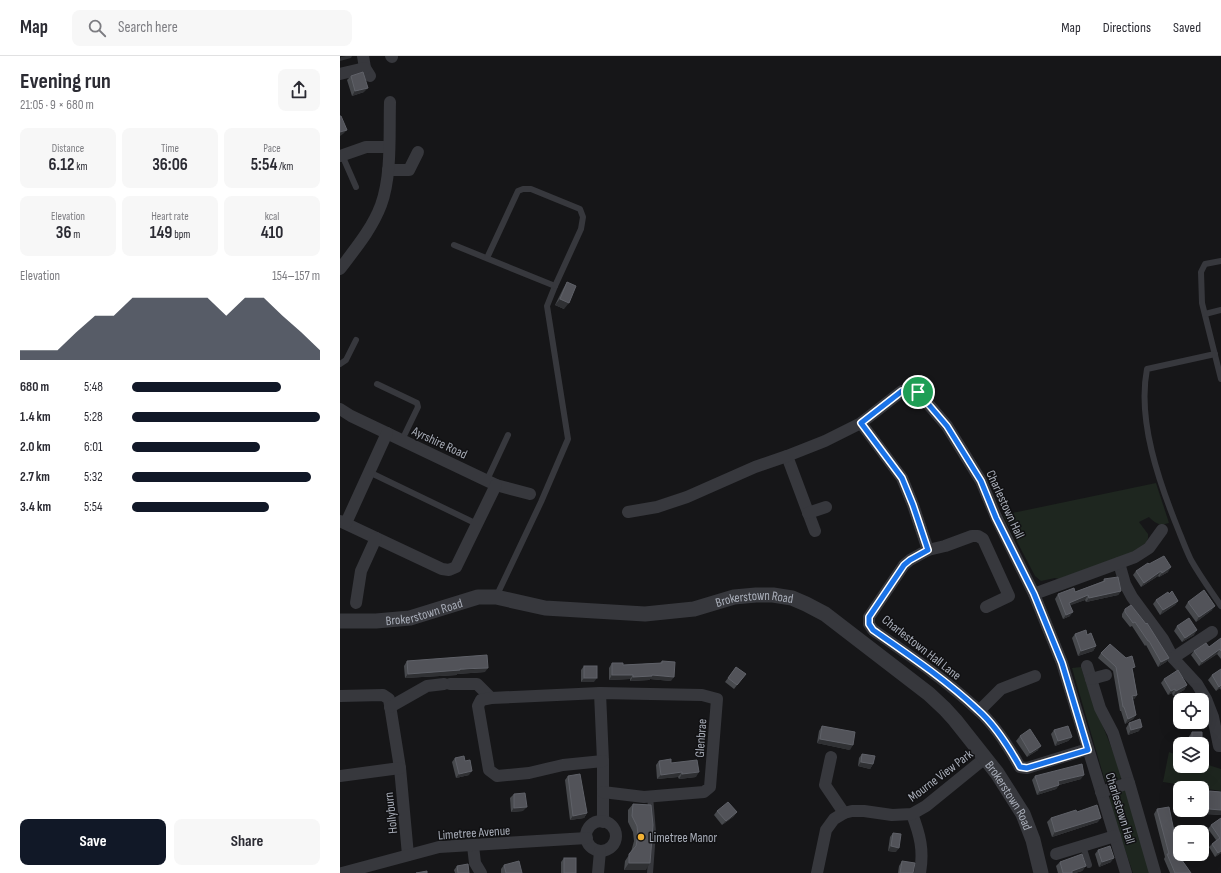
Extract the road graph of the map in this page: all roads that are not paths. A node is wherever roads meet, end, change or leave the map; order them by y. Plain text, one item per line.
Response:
1 (366, 67) edge
2 (340, 74) edge
3 (390, 102) dead end
4 (388, 147) junction
5 (418, 152) dead end
6 (341, 155) edge
7 (388, 170) junction
8 (356, 187) dead end
9 (454, 245) dead end
10 (487, 258) junction
11 (1221, 261) edge
12 (340, 269) edge
13 (555, 286) junction
14 (1221, 310) edge
15 (1205, 314) junction
16 (356, 340) dead end
17 (1215, 354) junction
18 (340, 364) edge
19 (1221, 379) edge
20 (377, 384) dead end
21 (340, 409) edge
22 (861, 423) junction
23 (387, 433) junction
24 (508, 435) dead end
25 (402, 440) junction
26 (786, 456) junction
27 (369, 472) junction
28 (491, 482) junction
29 (530, 494) dead end
30 (826, 507) dead end
31 (628, 512) dead end
32 (808, 513) junction
33 (343, 522) edge
34 (477, 524) junction
35 (1162, 530) dead end
36 (815, 531) dead end
37 (376, 538) junction
38 (928, 550) junction
39 (1119, 563) junction
40 (1034, 594) junction
41 (496, 597) junction
42 (356, 604) dead end
43 (1221, 606) edge
44 (986, 607) dead end
45 (340, 621) edge
46 (1212, 632) dead end
47 (1173, 658) junction
48 (1087, 666) dead end
49 (1106, 675) dead end
50 (1035, 676) dead end
51 (1091, 679) junction
52 (600, 693) junction
53 (340, 696) edge
54 (491, 698) junction
55 (390, 707) junction
56 (979, 711) junction
57 (1221, 746) edge
58 (1088, 750) junction
59 (830, 757) dead end
60 (985, 758) junction
61 (603, 761) junction
62 (400, 768) junction
63 (340, 776) edge
64 (1129, 783) junction
65 (603, 792) junction
66 (1101, 792) junction
67 (650, 796) junction
68 (844, 813) junction
69 (912, 814) junction
70 (603, 822) junction
71 (1115, 836) junction
72 (587, 838) junction
73 (473, 846) junction
74 (1084, 846) junction
75 (600, 851) junction
76 (1056, 854) dead end
77 (408, 855) junction
78 (1089, 865) dead end
79 (342, 873) edge
80 (482, 873) edge
81 (598, 873) edge
82 (650, 873) edge
83 (817, 873) edge
84 (920, 873) edge
85 (1041, 873) edge
86 (1126, 873) edge
87 (1155, 873) edge

1 - 2 street
3 - 4 street
4 - 6 street
4 - 7 street
5 - 7 street
6 - 8 lane
7 - 12 street
9 - 10 lane
10 - 13 lane
10 - 13 lane
11 - 15 lane
13 - 41 lane
14 - 15 lane
15 - 17 lane
16 - 18 lane
17 - 19 lane
17 - 43 lane
20 - 25 lane
21 - 23 street, Ayrshire Road
22 - 26 street, Charlestown Hall
22 - 38 street
22 - 40 street, Charlestown Hall
23 - 25 street, Ayrshire Road
23 - 27 street
24 - 28 lane
25 - 28 street, Ayrshire Road
26 - 31 street, Charlestown Hall
26 - 32 street
27 - 33 street
27 - 34 lane
28 - 29 street, Ayrshire Road
28 - 34 street
30 - 32 street
32 - 36 street
33 - 37 street
34 - 37 street
35 - 39 street
37 - 42 street
38 - 44 street, Charlestown Hall Lane
38 - 56 street, Charlestown Hall Lane
39 - 40 street
39 - 47 street
40 - 58 street, Charlestown Hall
41 - 45 street, Brokerstown Road
41 - 60 street, Brokerstown Road
46 - 47 street
47 - 57 street
48 - 51 street
49 - 51 street
50 - 56 street
51 - 64 street
52 - 54 street, Glenbrae
52 - 61 street
52 - 67 street, Glenbrae
53 - 55 street
54 - 55 street
54 - 61 street
55 - 62 street, Hollyburn
56 - 58 street, Charlestown Hall Lane
58 - 66 street, Charlestown Hall
59 - 68 street
60 - 69 street, Mourne View Park
60 - 85 street, Brokerstown Road
61 - 65 street
62 - 63 street
62 - 77 street, Hollyburn
64 - 66 street
64 - 87 street
65 - 67 street, Glenbrae
65 - 70 street
66 - 71 street, Charlestown Hall
67 - 82 lane
68 - 69 street, Mourne View Park
68 - 83 street
69 - 84 street, Mourne View Park
70 - 72 street
70 - 75 street
71 - 74 street
71 - 86 street, Charlestown Hall
72 - 73 street, Limetree Avenue
72 - 75 street
73 - 77 street, Limetree Avenue
73 - 80 street
74 - 76 street
74 - 78 lane
75 - 81 street
77 - 79 street, Limetree Avenue

